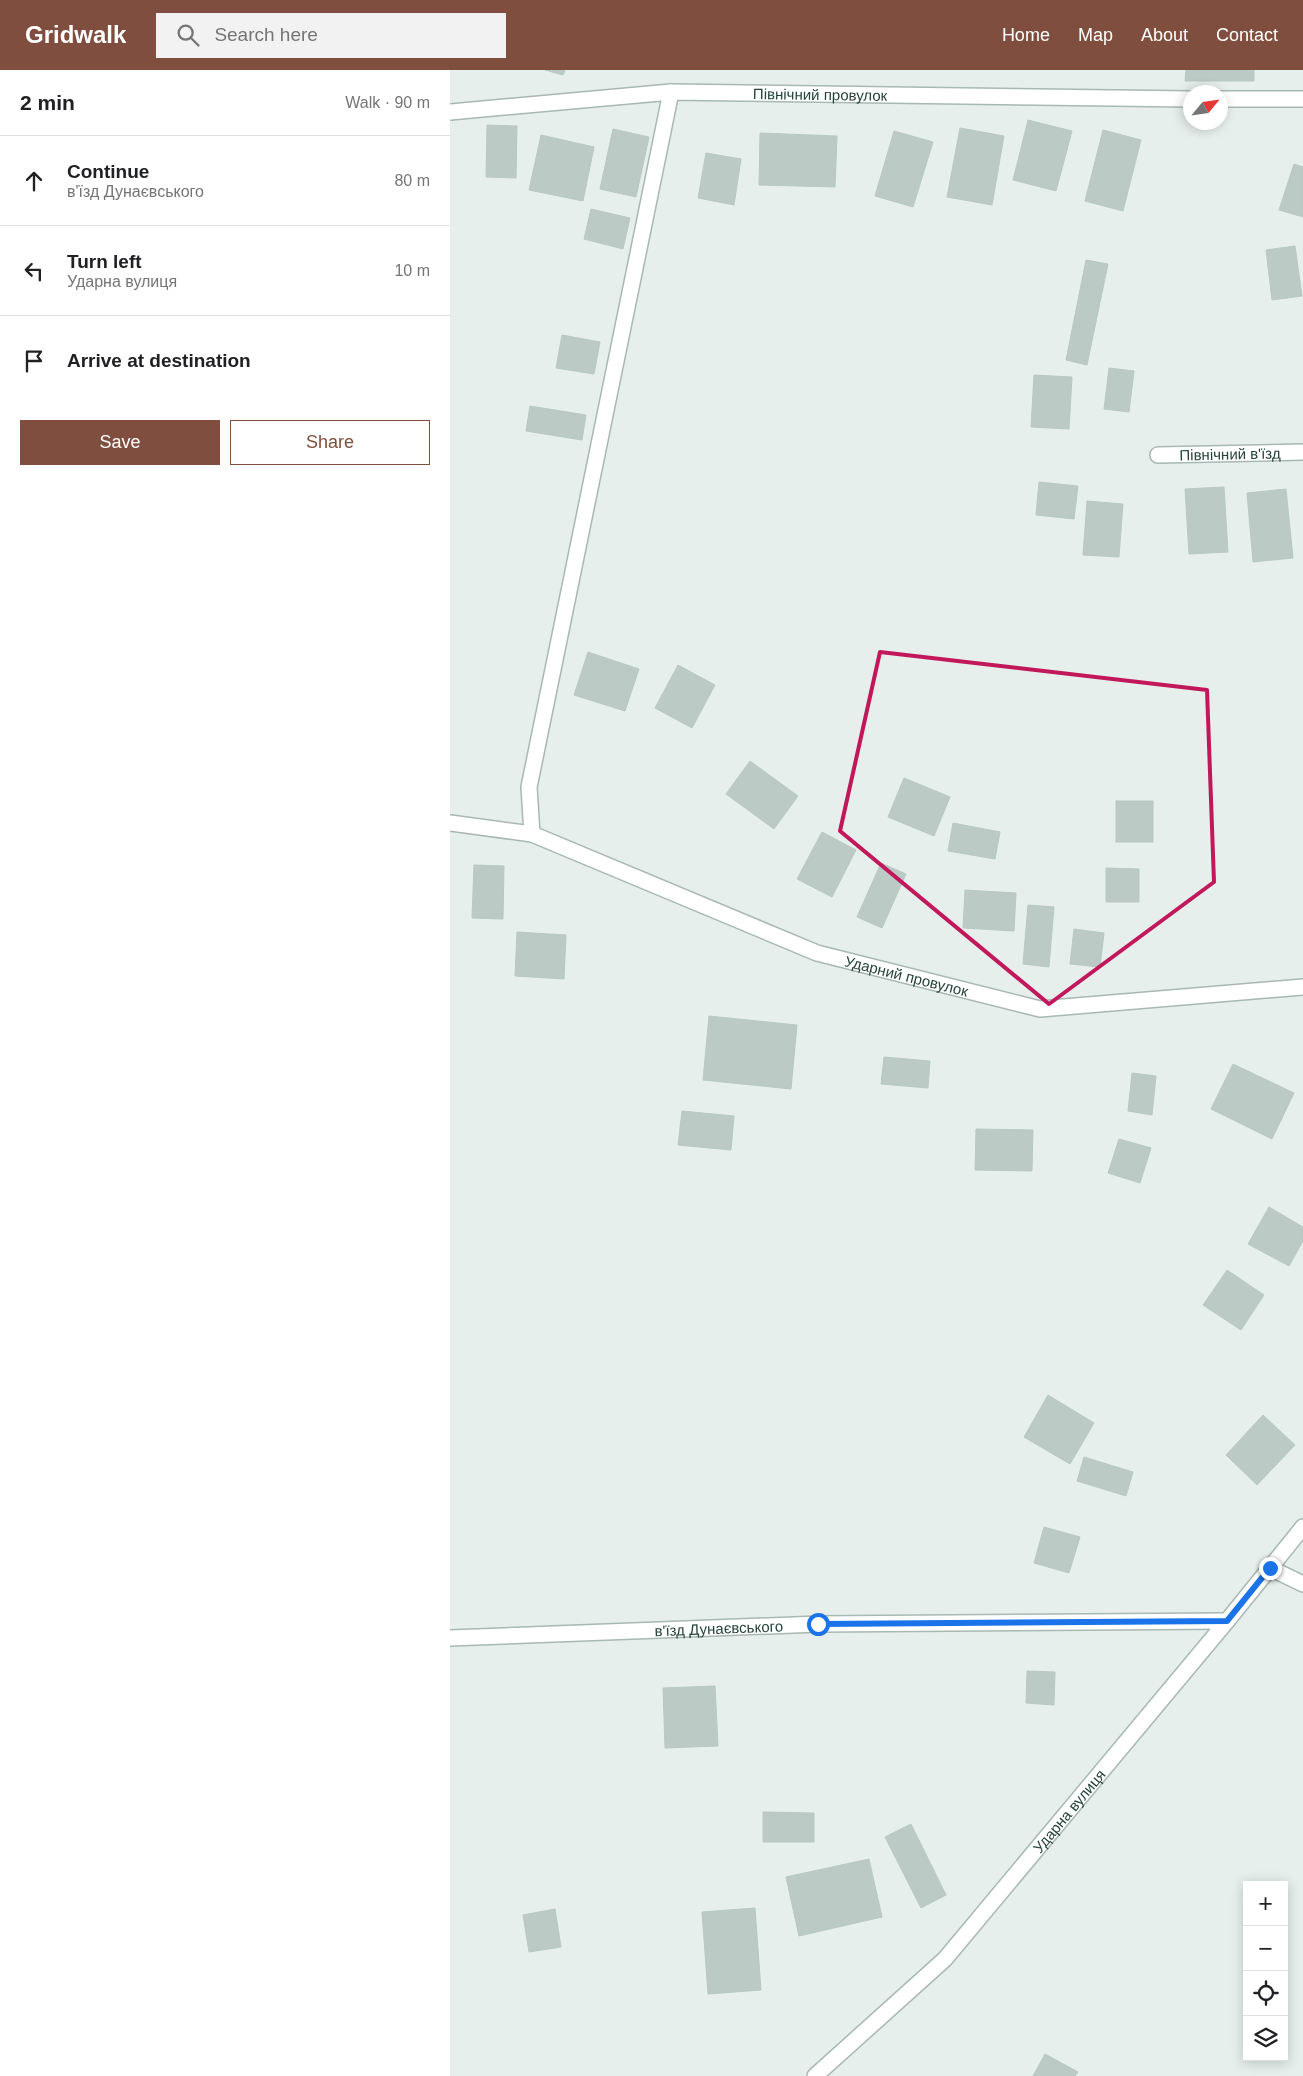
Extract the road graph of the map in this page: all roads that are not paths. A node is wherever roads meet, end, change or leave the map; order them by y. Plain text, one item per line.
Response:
1 (671, 92) junction
2 (1183, 99) edge
3 (1228, 99) edge
4 (1303, 100) edge
5 (450, 112) edge
6 (1303, 452) edge
7 (1158, 455) dead end
8 (450, 824) edge
9 (532, 834) junction
10 (1303, 987) edge
11 (1303, 1527) edge
12 (1270, 1568) junction
13 (1303, 1584) edge
14 (1227, 1621) junction
15 (450, 1638) edge
16 (815, 2076) edge

1 - 2 street, Північний провулок
1 - 5 street, Північний провулок
1 - 9 street
3 - 4 street
6 - 7 street, Північний в'їзд
8 - 9 street, Ударний провулок
9 - 10 street, Ударний провулок
11 - 12 street, Ударна вулиця
12 - 13 street
12 - 14 street, Ударна вулиця
14 - 15 street, в'їзд Дунаєвського
14 - 16 street, Ударна вулиця

